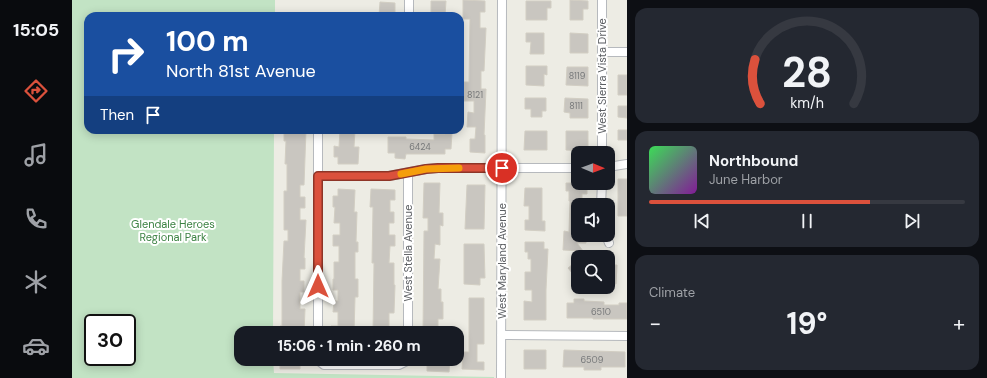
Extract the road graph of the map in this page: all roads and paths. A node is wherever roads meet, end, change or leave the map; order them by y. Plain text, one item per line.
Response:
1 (409, 0) edge
2 (502, 0) edge
3 (602, 0) edge
4 (409, 12) edge
5 (602, 52) junction
6 (627, 52) edge
7 (318, 134) edge
8 (602, 146) edge
9 (627, 164) edge
10 (615, 166) edge
11 (502, 168) junction
12 (571, 168) edge
13 (408, 173) junction
14 (318, 176) junction
15 (318, 326) edge
16 (408, 326) edge
17 (501, 335) junction
18 (627, 336) edge
19 (501, 378) edge

1 - 4 street
2 - 11 street, West Maryland Avenue
3 - 5 street, West Sierra Vista Drive
5 - 6 street
5 - 8 street, West Sierra Vista Drive
7 - 14 street
9 - 10 street
11 - 12 street
11 - 13 street
11 - 17 street, West Maryland Avenue
13 - 14 street
13 - 16 street, West Stella Avenue
14 - 15 street
17 - 18 street
17 - 19 street, West Maryland Avenue

